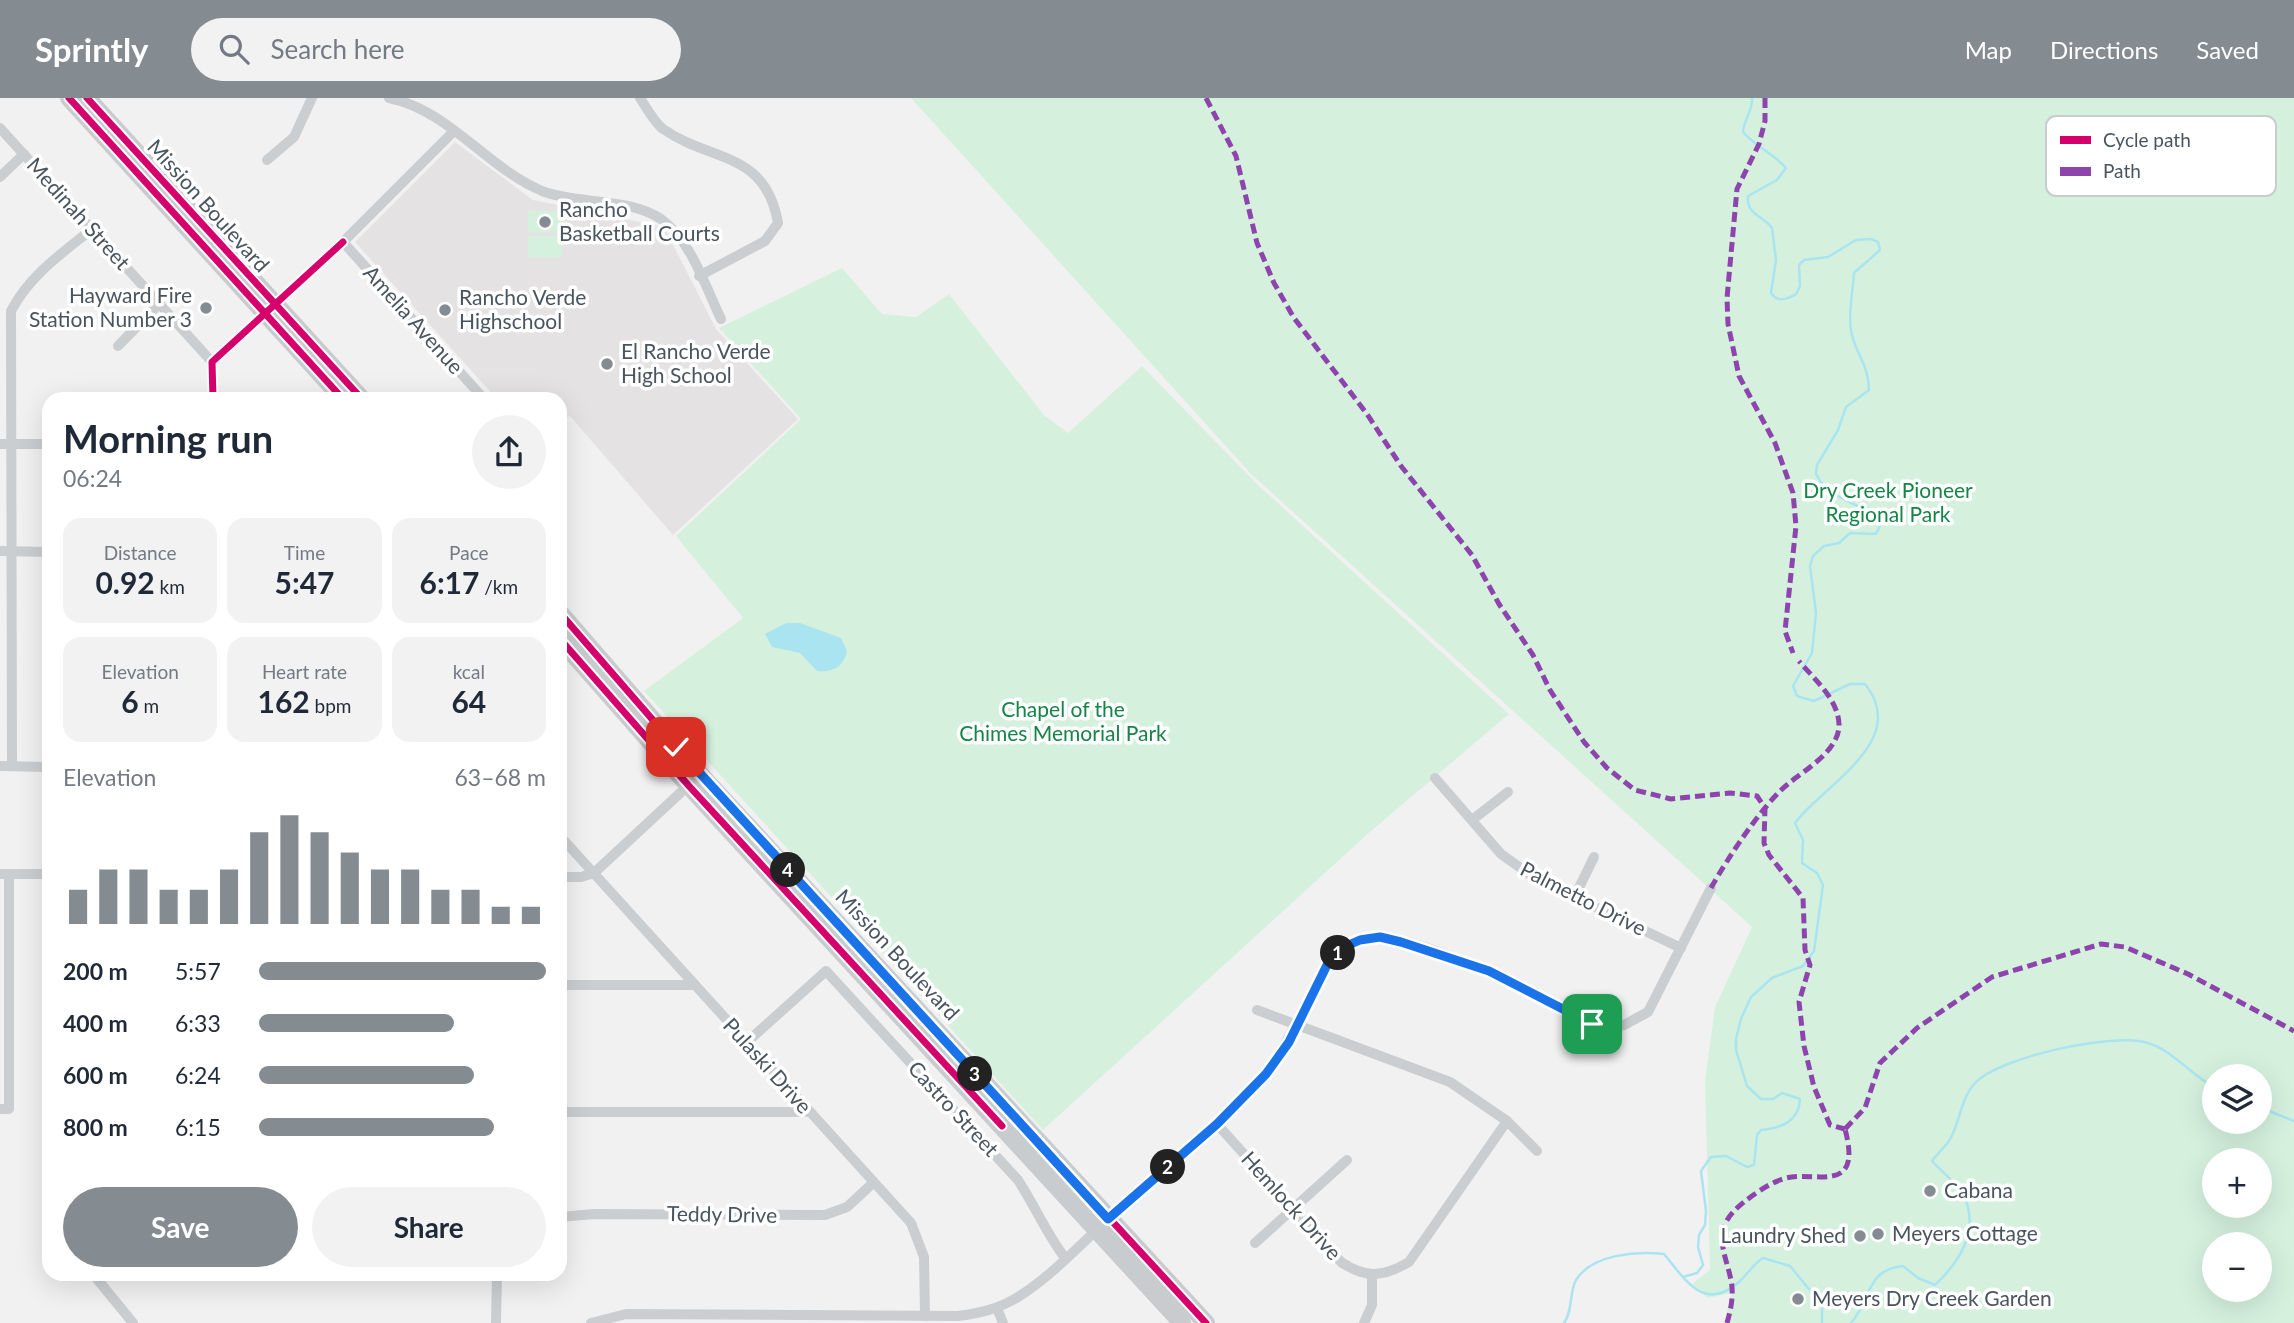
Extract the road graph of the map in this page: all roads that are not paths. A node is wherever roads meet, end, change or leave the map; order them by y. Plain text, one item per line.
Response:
1 (69, 98) edge
2 (87, 98) edge
3 (312, 98) edge
4 (389, 98) edge
5 (640, 98) edge
6 (0, 128) edge
7 (454, 131) junction
8 (24, 154) junction
9 (267, 160) dead end
10 (0, 177) edge
11 (92, 229) junction
12 (343, 242) junction
13 (699, 276) junction
14 (160, 303) junction
15 (270, 309) junction
16 (721, 319) dead end
17 (118, 345) dead end
18 (212, 362) junction
19 (213, 392) edge
20 (338, 392) edge
21 (355, 392) edge
22 (478, 392) edge
23 (6, 444) edge
24 (42, 444) edge
25 (6, 552) edge
26 (42, 552) edge
27 (567, 622) edge
28 (567, 646) edge
29 (6, 766) edge
30 (42, 767) edge
31 (1435, 778) dead end
32 (693, 779) junction
33 (1508, 792) dead end
34 (1472, 820) junction
35 (567, 843) edge
36 (1594, 857) dead end
37 (594, 873) junction
38 (4, 874) edge
39 (42, 874) edge
40 (567, 877) edge
41 (1711, 888) dead end
42 (1576, 896) junction
43 (1681, 948) junction
44 (4, 983) edge
45 (567, 985) edge
46 (695, 985) junction
47 (1257, 1010) dead end
48 (1296, 1027) junction
49 (746, 1043) junction
50 (5, 1109) edge
51 (567, 1112) edge
52 (808, 1112) junction
53 (1507, 1121) junction
54 (1217, 1124) junction
55 (1537, 1151) dead end
56 (1347, 1160) dead end
57 (873, 1183) junction
58 (1292, 1208) junction
59 (567, 1217) edge
60 (1103, 1224) junction
61 (1255, 1243) dead end
62 (1065, 1258) junction
63 (1372, 1276) junction
64 (99, 1281) edge
65 (497, 1281) edge
66 (998, 1308) junction
67 (925, 1316) junction
68 (133, 1323) edge
69 (496, 1323) edge
70 (591, 1323) edge
71 (1003, 1323) edge
72 (1182, 1323) edge
73 (1206, 1323) edge
74 (1364, 1323) edge

1 - 15 main road, Mission Boulevard
2 - 15 main road, Mission Boulevard
3 - 9 street
4 - 7 street
5 - 13 street
6 - 8 street, Medinah Street
7 - 12 street
7 - 13 street
8 - 10 street
8 - 11 street, Medinah Street
11 - 14 street, Medinah Street
11 - 23 street
12 - 15 street
12 - 22 street, Amelia Avenue
13 - 16 street
14 - 17 street
14 - 18 street, Medinah Street
15 - 18 street
15 - 20 main road, Mission Boulevard
15 - 21 main road, Mission Boulevard
18 - 19 street
23 - 24 street
23 - 25 street
25 - 26 street
25 - 29 street
27 - 32 main road, Mission Boulevard
28 - 32 main road, Mission Boulevard
29 - 30 street
31 - 34 street, Palmetto Drive
32 - 37 street
32 - 60 main road, Mission Boulevard
33 - 34 street
34 - 42 street, Palmetto Drive
35 - 37 street, Pulaski Drive
36 - 42 street
37 - 40 street
37 - 46 street, Pulaski Drive
38 - 39 street
38 - 44 street
41 - 43 street
42 - 43 street, Palmetto Drive
43 - 48 street
44 - 50 street
45 - 46 street
46 - 49 street, Pulaski Drive
47 - 48 street
48 - 53 street
48 - 54 street
49 - 52 street, Pulaski Drive
49 - 62 street, Castro Street
51 - 52 street
52 - 57 street, Pulaski Drive
53 - 55 street
53 - 63 street
54 - 58 street, Hemlock Drive
54 - 60 street
56 - 58 street
57 - 59 street, Teddy Drive
57 - 67 street, Pulaski Drive
58 - 61 street
58 - 63 street, Hemlock Drive
60 - 62 street
60 - 72 main road, Mission Boulevard
60 - 73 main road, Mission Boulevard
62 - 66 street
63 - 74 street
64 - 68 street
65 - 69 street
66 - 67 street
66 - 71 street
67 - 70 street

